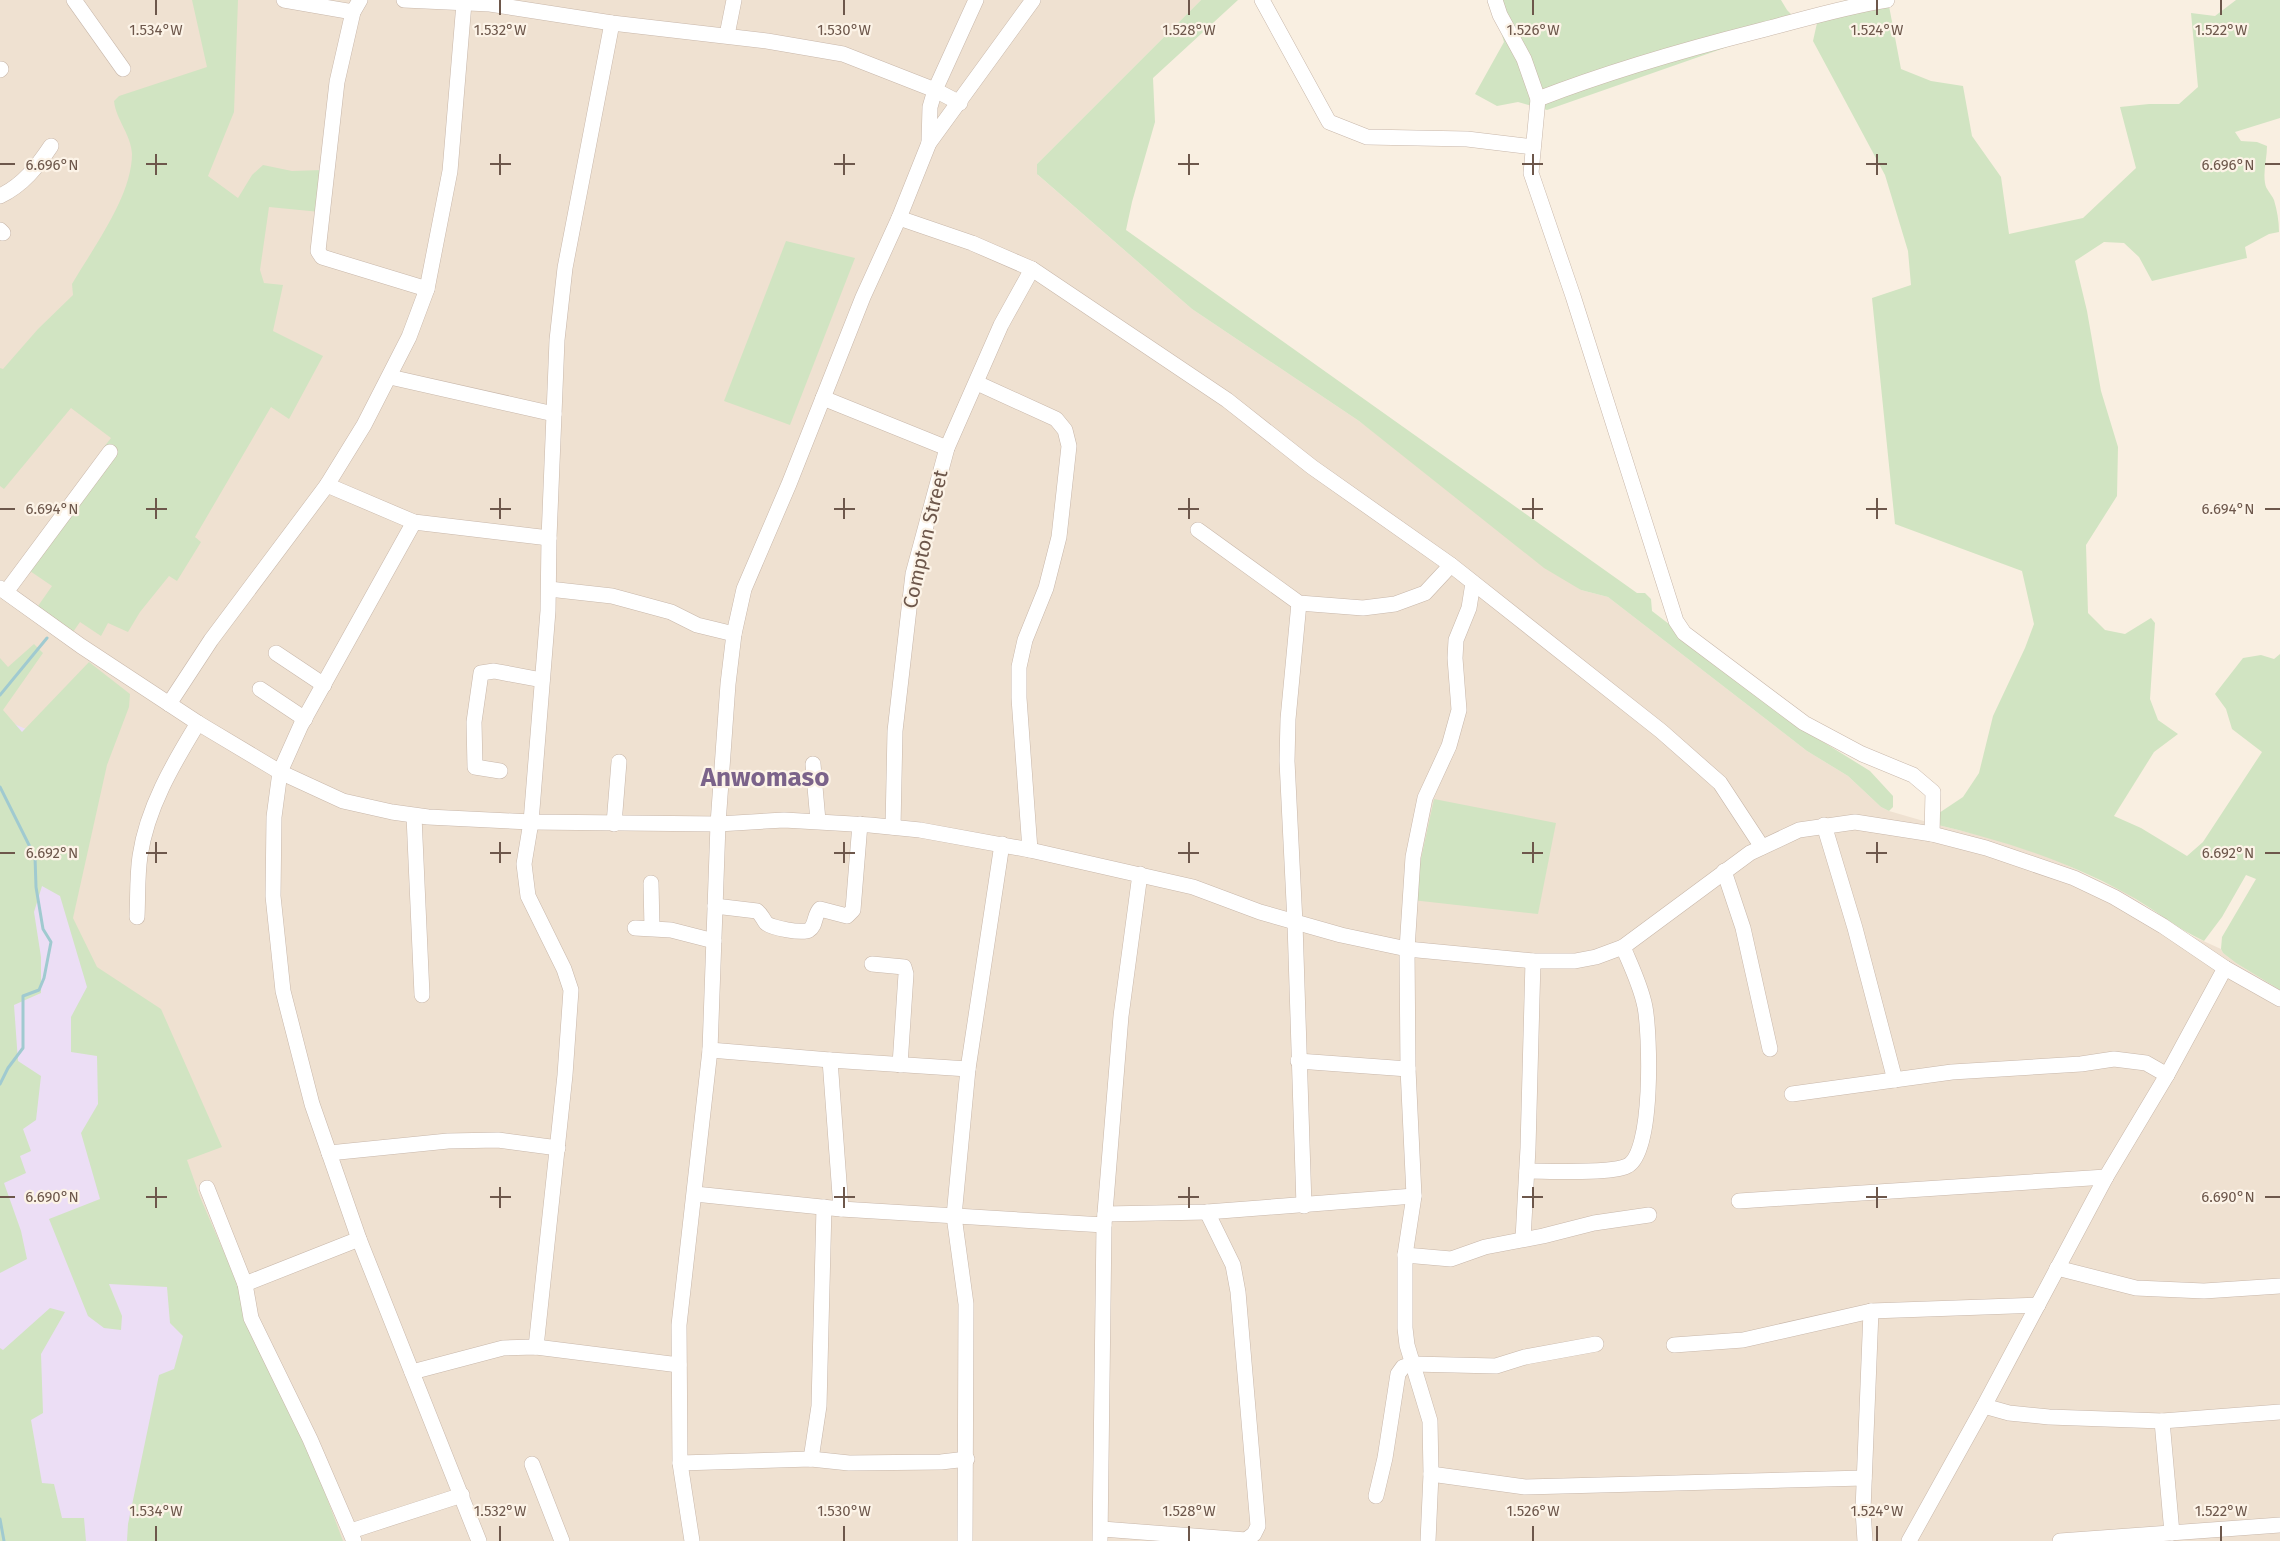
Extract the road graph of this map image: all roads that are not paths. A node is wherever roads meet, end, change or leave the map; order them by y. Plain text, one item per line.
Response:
1 (74, 0) edge
2 (284, 0) edge
3 (404, 0) edge
4 (734, 0) edge
5 (976, 0) edge
6 (1033, 0) edge
7 (1262, 0) edge
8 (1495, 0) edge
9 (1887, 0) edge
10 (490, 2) edge
11 (464, 3) junction
12 (356, 6) edge
13 (612, 23) junction
14 (727, 35) junction
15 (123, 69) dead end
16 (935, 90) junction
17 (1538, 99) junction
18 (960, 102) junction
19 (928, 143) junction
20 (51, 146) dead end
21 (1533, 147) junction
22 (0, 196) edge
23 (899, 218) junction
24 (1032, 269) junction
25 (427, 289) junction
26 (390, 377) junction
27 (977, 383) junction
28 (823, 398) junction
29 (554, 414) junction
30 (947, 448) junction
31 (110, 452) dead end
32 (327, 485) junction
33 (414, 522) junction
34 (1198, 530) dead end
35 (549, 538) junction
36 (1451, 565) junction
37 (1473, 583) junction
38 (549, 589) junction
39 (3, 590) edge
40 (1299, 603) junction
41 (734, 634) junction
42 (276, 653) dead end
43 (542, 680) junction
44 (324, 685) junction
45 (260, 688) dead end
46 (169, 704) junction
47 (304, 719) junction
48 (198, 723) junction
49 (619, 762) dead end
50 (813, 764) dead end
51 (500, 771) dead end
52 (280, 772) junction
53 (414, 816) junction
54 (818, 821) junction
55 (531, 822) junction
56 (615, 824) junction
57 (718, 824) junction
58 (860, 824) junction
59 (1824, 825) junction
60 (892, 827) junction
61 (1932, 834) junction
62 (1002, 844) junction
63 (1762, 847) junction
64 (1030, 850) junction
65 (1724, 871) junction
66 (1140, 874) junction
67 (651, 883) dead end
68 (715, 906) junction
69 (137, 917) dead end
70 (1295, 923) junction
71 (635, 928) dead end
72 (652, 928) junction
73 (714, 941) junction
74 (1623, 947) junction
75 (1407, 949) junction
76 (1533, 961) junction
77 (872, 964) dead end
78 (2225, 968) junction
79 (422, 995) dead end
80 (2280, 999) edge
81 (1770, 1049) dead end
82 (710, 1050) junction
83 (830, 1060) junction
84 (1299, 1061) junction
85 (900, 1065) junction
86 (968, 1069) junction
87 (1408, 1069) junction
88 (2167, 1075) junction
89 (1895, 1080) junction
90 (1792, 1094) dead end
91 (558, 1148) junction
92 (329, 1153) junction
93 (1527, 1171) junction
94 (2106, 1177) junction
95 (207, 1188) dead end
96 (695, 1194) junction
97 (1414, 1196) junction
98 (1739, 1201) dead end
99 (1304, 1206) junction
100 (824, 1207) junction
101 (841, 1209) junction
102 (1207, 1212) junction
103 (1649, 1215) dead end
104 (954, 1216) junction
105 (1105, 1220) junction
106 (359, 1239) junction
107 (1523, 1239) junction
108 (1405, 1255) junction
109 (2057, 1268) junction
110 (245, 1284) junction
111 (2280, 1286) edge
112 (2038, 1305) junction
113 (1871, 1311) junction
114 (1596, 1344) dead end
115 (1674, 1345) dead end
116 (536, 1347) junction
117 (1412, 1364) junction
118 (679, 1365) junction
119 (412, 1372) junction
120 (1984, 1406) junction
121 (2280, 1412) edge
122 (2162, 1420) junction
123 (811, 1459) junction
124 (967, 1459) junction
125 (680, 1462) junction
126 (532, 1464) dead end
127 (1431, 1474) junction
128 (1864, 1478) junction
129 (462, 1495) junction
130 (1376, 1496) dead end
131 (2280, 1525) edge
132 (2172, 1533) junction
133 (1101, 1535) edge
134 (352, 1536) edge
135 (688, 1540) edge
136 (479, 1541) edge
137 (562, 1541) edge
138 (965, 1541) edge
139 (1246, 1541) edge
140 (1428, 1541) edge
141 (1865, 1541) edge
142 (1909, 1541) edge
143 (2060, 1541) edge

1 - 15 street
2 - 12 street
3 - 11 street
4 - 14 street
5 - 16 street
6 - 18 street
7 - 21 street
8 - 17 street
9 - 17 street
10 - 11 street
10 - 13 street
11 - 25 street
12 - 25 street
13 - 14 street
13 - 29 street
14 - 16 street
16 - 18 street
16 - 19 street
17 - 21 street
18 - 19 street
19 - 23 street
20 - 22 street
21 - 61 street
23 - 24 street
23 - 28 street
24 - 27 street, Compton Street
24 - 36 street
25 - 26 street
26 - 29 street
26 - 32 street
27 - 30 street, Compton Street
27 - 64 street
28 - 30 street
28 - 41 street
29 - 35 street
30 - 60 street, Compton Street
31 - 39 street
32 - 33 street
32 - 46 street
33 - 35 street
33 - 44 street
34 - 40 street
35 - 38 street
36 - 37 street
36 - 40 street
37 - 63 street
37 - 75 street
38 - 41 street
38 - 43 street
39 - 46 street
40 - 70 street
41 - 57 street
42 - 44 street
43 - 51 street
43 - 55 street
44 - 47 street
45 - 47 street
46 - 48 street
47 - 52 street
48 - 52 street
48 - 69 street
49 - 56 street
50 - 54 street
52 - 53 street
52 - 92 street
53 - 55 street
53 - 79 street
54 - 57 street
54 - 58 street
55 - 56 street
55 - 91 street
56 - 57 street
57 - 68 street
58 - 60 street
58 - 68 street
59 - 61 street
59 - 63 street
59 - 89 street
60 - 62 street
61 - 78 street
62 - 64 street
62 - 86 street
63 - 65 street
64 - 66 street
65 - 74 street
65 - 81 street
66 - 70 street
66 - 105 street
67 - 72 street
68 - 73 street
70 - 75 street
70 - 84 street
71 - 72 street
72 - 73 street
73 - 82 street
74 - 76 street
74 - 93 street
75 - 76 street
75 - 87 street
76 - 93 street
77 - 85 street
78 - 80 street
78 - 88 street
82 - 83 street
82 - 96 street
83 - 85 street
83 - 101 street
84 - 87 street
84 - 99 street
85 - 86 street
86 - 104 street
87 - 97 street
88 - 89 street
88 - 94 street
89 - 90 street
91 - 92 street
91 - 116 street
92 - 106 street
93 - 107 street
94 - 98 street
94 - 109 street
95 - 110 street
96 - 100 street
96 - 118 street
97 - 99 street
97 - 108 street
99 - 102 street
100 - 101 street
100 - 123 street
101 - 104 street
102 - 105 street
102 - 139 street
103 - 107 street
104 - 105 street
104 - 124 street
105 - 133 street
106 - 110 street
106 - 119 street
107 - 108 street
108 - 117 street
109 - 111 street
109 - 112 street
110 - 134 street
112 - 113 street
112 - 120 street
113 - 115 street
113 - 128 street
114 - 117 street
116 - 118 street
116 - 119 street
117 - 127 street
117 - 130 street
118 - 125 street
119 - 129 street
120 - 122 street
120 - 142 street
121 - 122 street
122 - 132 street
123 - 124 street
123 - 125 street
124 - 138 street
125 - 135 street
126 - 137 street
127 - 128 street
127 - 140 street
128 - 141 street
129 - 134 street
129 - 136 street
131 - 132 street
132 - 143 street
133 - 139 street

